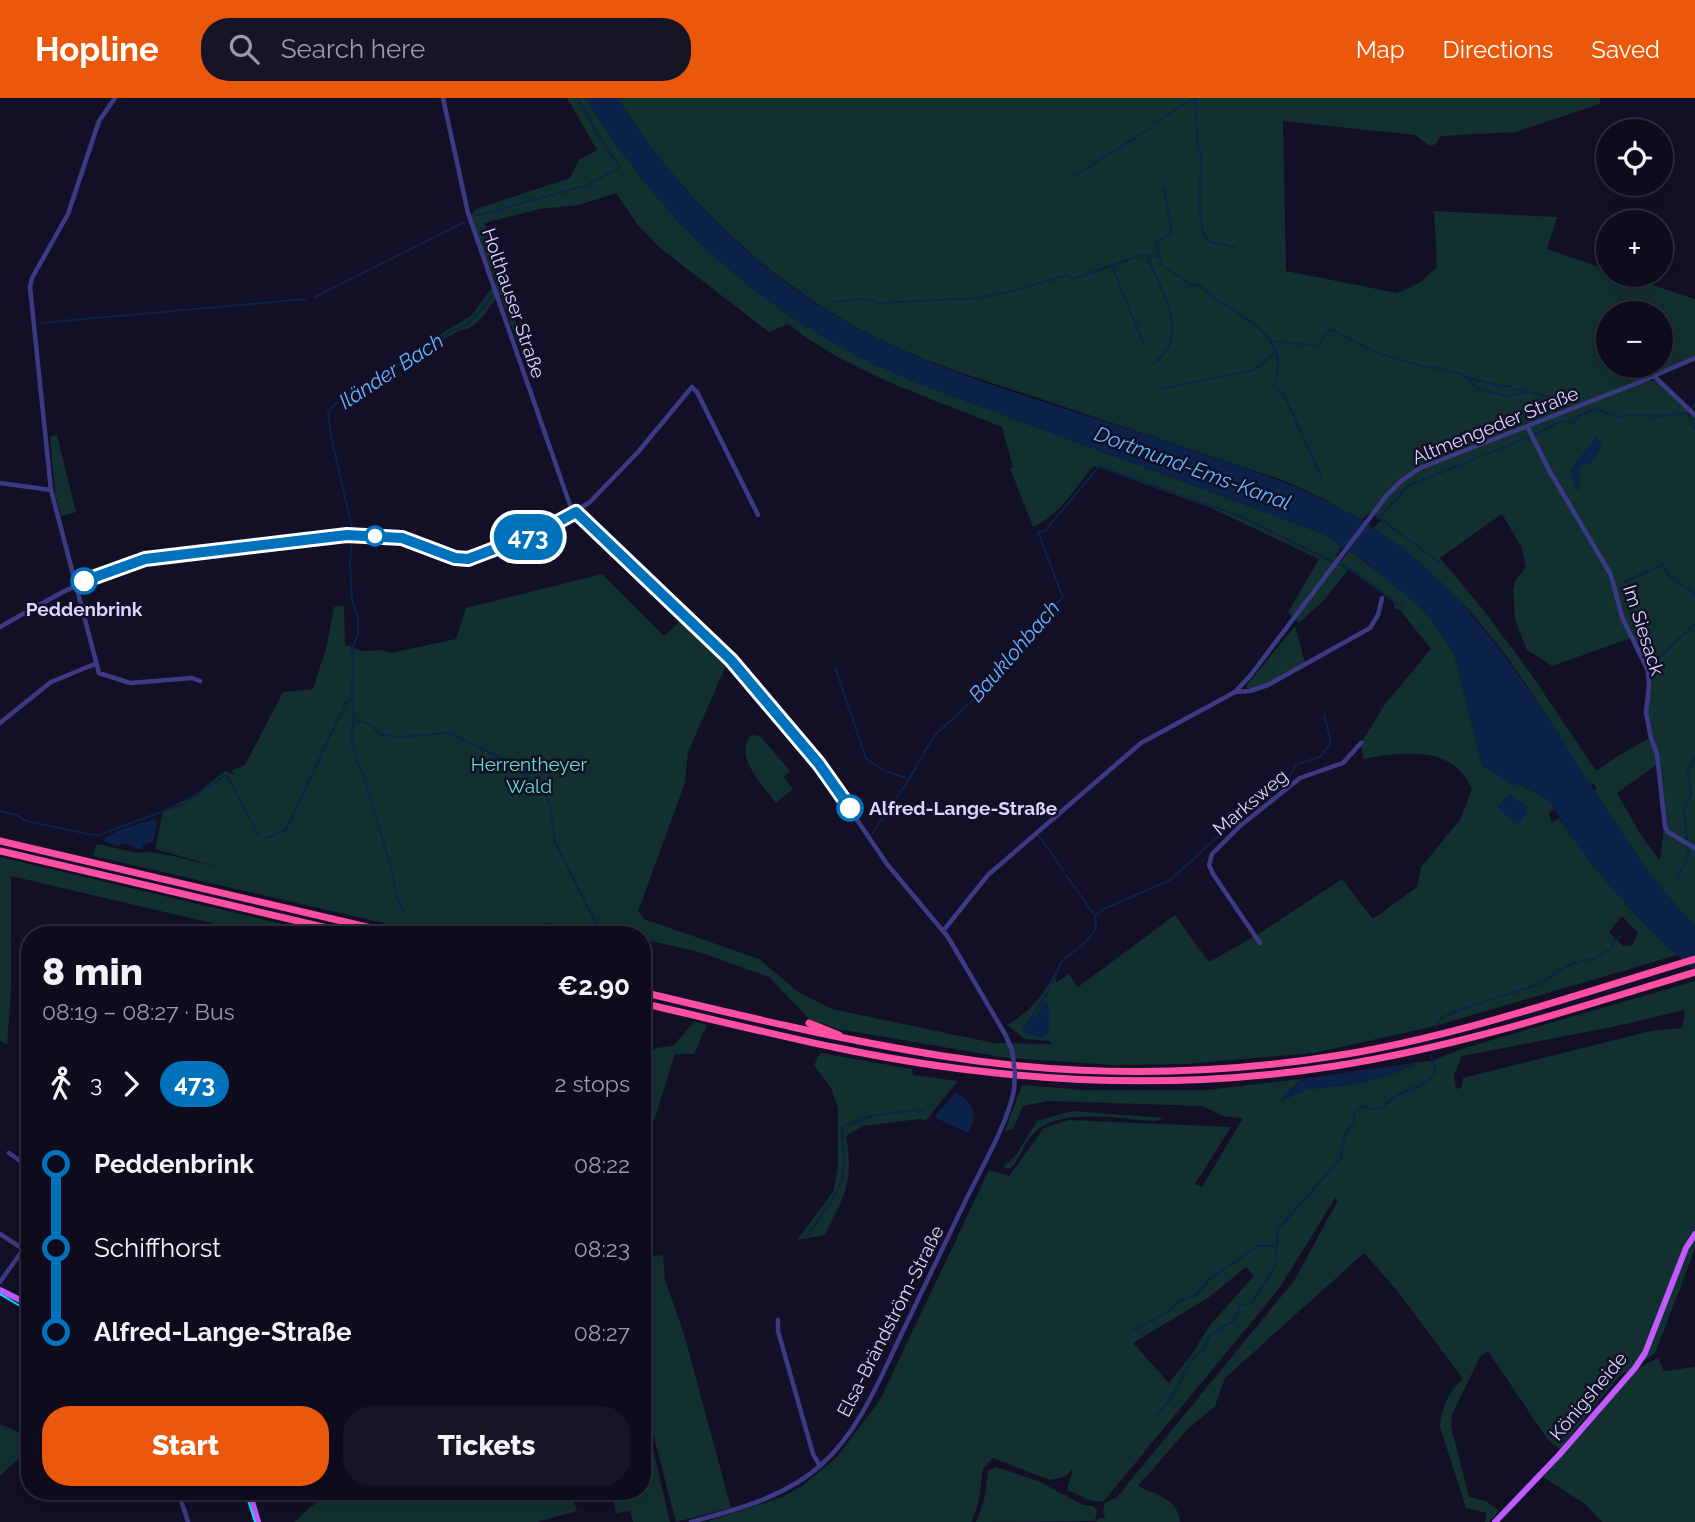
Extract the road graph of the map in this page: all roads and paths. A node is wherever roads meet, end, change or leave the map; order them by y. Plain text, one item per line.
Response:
1 (115, 98) edge
2 (443, 98) edge
3 (1695, 358) edge
4 (1673, 368) edge
5 (1649, 378) edge
6 (1656, 378) edge
7 (1695, 415) edge
8 (1527, 426) junction
9 (0, 483) edge
10 (51, 490) junction
11 (576, 512) junction
12 (758, 515) dead end
13 (75, 585) junction
14 (1382, 598) dead end
15 (0, 627) edge
16 (95, 664) junction
17 (200, 681) dead end
18 (1235, 692) junction
19 (0, 723) edge
20 (1361, 743) dead end
21 (0, 841) edge
22 (1694, 847) edge
23 (0, 851) edge
24 (319, 926) edge
25 (363, 926) edge
26 (943, 931) junction
27 (1260, 943) dead end
28 (1695, 959) edge
29 (1695, 972) edge
30 (651, 994) edge
31 (651, 1005) edge
32 (809, 1023) dead end
33 (846, 1039) junction
34 (9, 1153) dead end
35 (21, 1162) edge
36 (0, 1234) edge
37 (1695, 1234) edge
38 (21, 1248) edge
39 (21, 1252) edge
40 (0, 1282) edge
41 (0, 1290) edge
42 (21, 1300) edge
43 (778, 1320) dead end
44 (820, 1466) junction
45 (181, 1500) edge
46 (252, 1500) edge
47 (188, 1522) edge
48 (258, 1522) edge
49 (691, 1522) edge
50 (1495, 1522) edge

1 - 10 street
2 - 11 street, Holthauser Straße
3 - 4 street, Altmengeder Straße
5 - 8 street, Altmengeder Straße
6 - 7 street
8 - 18 street, Altmengeder Straße
8 - 22 street, Im Siesack
9 - 10 street
10 - 13 street
11 - 12 street
11 - 13 street
11 - 26 street
13 - 15 street
13 - 16 street
14 - 18 street
16 - 17 street
16 - 19 street
18 - 26 street
20 - 27 street, Marksweg
21 - 25 highway
23 - 24 highway
26 - 44 street, Elsa-Brändström-Straße, bridge
28 - 33 highway
29 - 31 highway
30 - 33 highway
32 - 33 highway
34 - 35 street
36 - 38 street
37 - 50 main road, Königsheide
39 - 40 street
41 - 42 main road
43 - 44 street
44 - 49 street, Elsa-Brändström-Straße
45 - 47 street
46 - 48 main road

